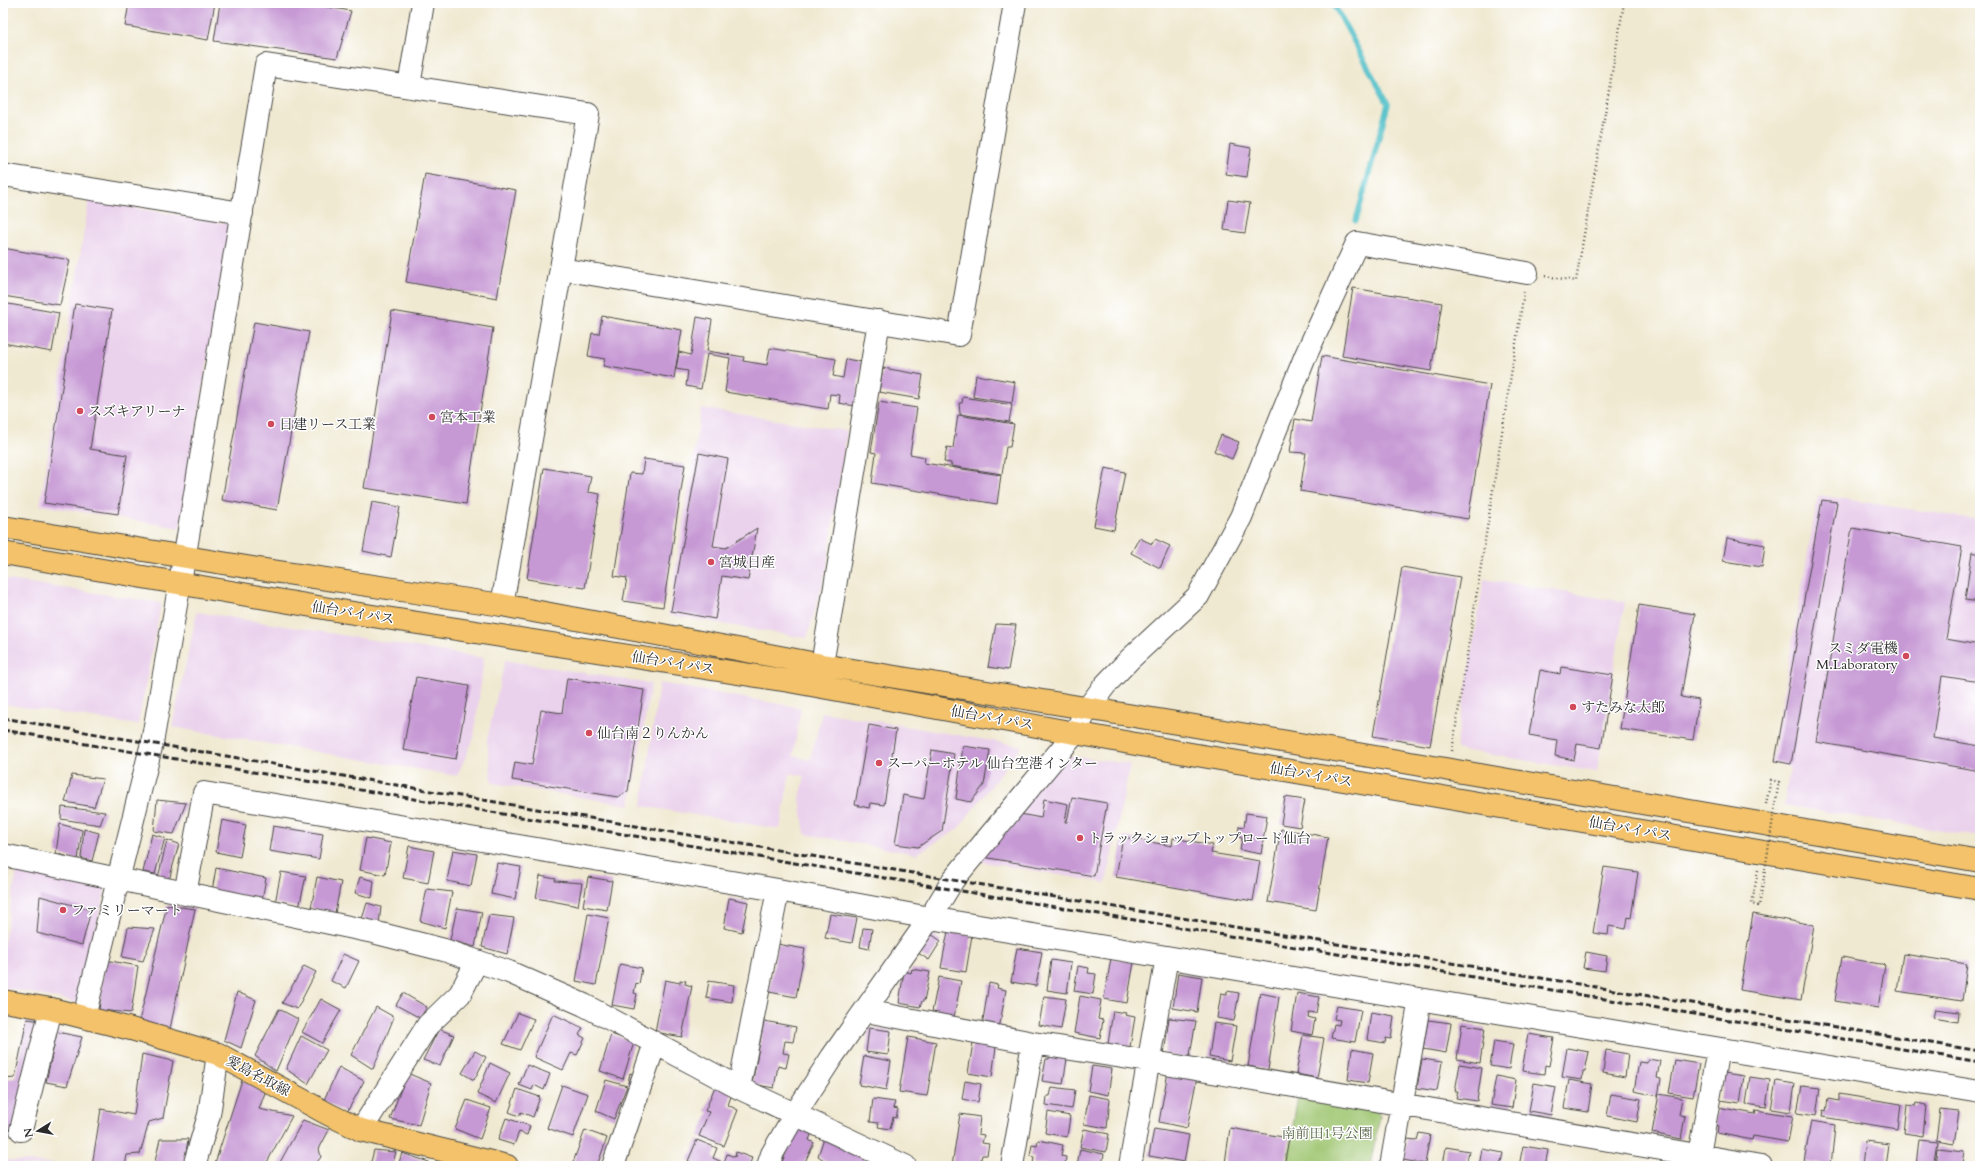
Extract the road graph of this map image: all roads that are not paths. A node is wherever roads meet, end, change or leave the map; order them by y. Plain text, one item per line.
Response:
1 (423, 3) edge
2 (1015, 3) edge
3 (409, 86) junction
4 (3, 175) edge
5 (242, 213) junction
6 (561, 269) junction
7 (1527, 273) road end
8 (879, 321) junction
9 (3, 527) edge
10 (3, 553) edge
11 (184, 557) junction
12 (179, 585) junction
13 (502, 606) junction
14 (822, 666) junction
15 (1086, 709) junction
16 (1075, 733) junction
17 (3, 855) edge
18 (1980, 861) edge
19 (118, 880) junction
20 (1980, 889) edge
21 (778, 890) junction
22 (185, 894) junction
23 (930, 918) junction
24 (1167, 957) junction
25 (477, 961) junction
26 (1420, 999) junction
27 (3, 1000) edge
28 (51, 1009) junction
29 (866, 1011) junction
30 (84, 1017) junction
31 (655, 1043) junction
32 (1033, 1043) junction
33 (1718, 1050) junction
34 (218, 1054) junction
35 (1148, 1061) junction
36 (739, 1088) junction
37 (1980, 1092) edge
38 (1401, 1105) junction
39 (796, 1114) junction
40 (21, 1130) dead end
41 (361, 1130) junction
42 (1698, 1161) edge
43 (194, 1166) edge
44 (507, 1166) edge
45 (613, 1166) edge
46 (768, 1166) edge
47 (905, 1166) edge
48 (1012, 1166) edge
49 (1130, 1166) edge
50 (1391, 1166) edge
51 (1761, 1166) edge

1 - 3 street
2 - 8 street
3 - 5 street
3 - 6 street
4 - 5 street
5 - 11 street
6 - 8 street
6 - 13 street
7 - 15 street
8 - 14 street
9 - 11 main road, 仙台バイパス
10 - 12 main road, 仙台バイパス
11 - 12 street
11 - 13 main road, 仙台バイパス
12 - 16 main road, 仙台バイパス
12 - 19 street
13 - 14 main road, 仙台バイパス
14 - 15 main road, 仙台バイパス
15 - 16 street
15 - 18 main road, 仙台バイパス
16 - 20 main road, 仙台バイパス
16 - 23 street
17 - 19 street
19 - 22 street
19 - 30 street
21 - 22 street
21 - 23 street
21 - 36 street
22 - 25 street
23 - 24 street
23 - 29 street
24 - 26 street
24 - 35 street
25 - 31 street
25 - 41 street
26 - 33 street
26 - 38 street
27 - 28 main road, 愛島名取線
28 - 30 main road, 愛島名取線
28 - 40 street
29 - 32 street
29 - 39 street
30 - 34 main road, 愛島名取線
31 - 36 street
31 - 45 street
32 - 35 street
32 - 48 street
33 - 37 street
33 - 42 street
34 - 41 main road, 愛島名取線
34 - 43 street
35 - 38 street
35 - 49 street
36 - 39 street
38 - 42 street
38 - 50 street
39 - 46 street
39 - 47 street
41 - 44 main road, 愛島名取線
42 - 51 street

